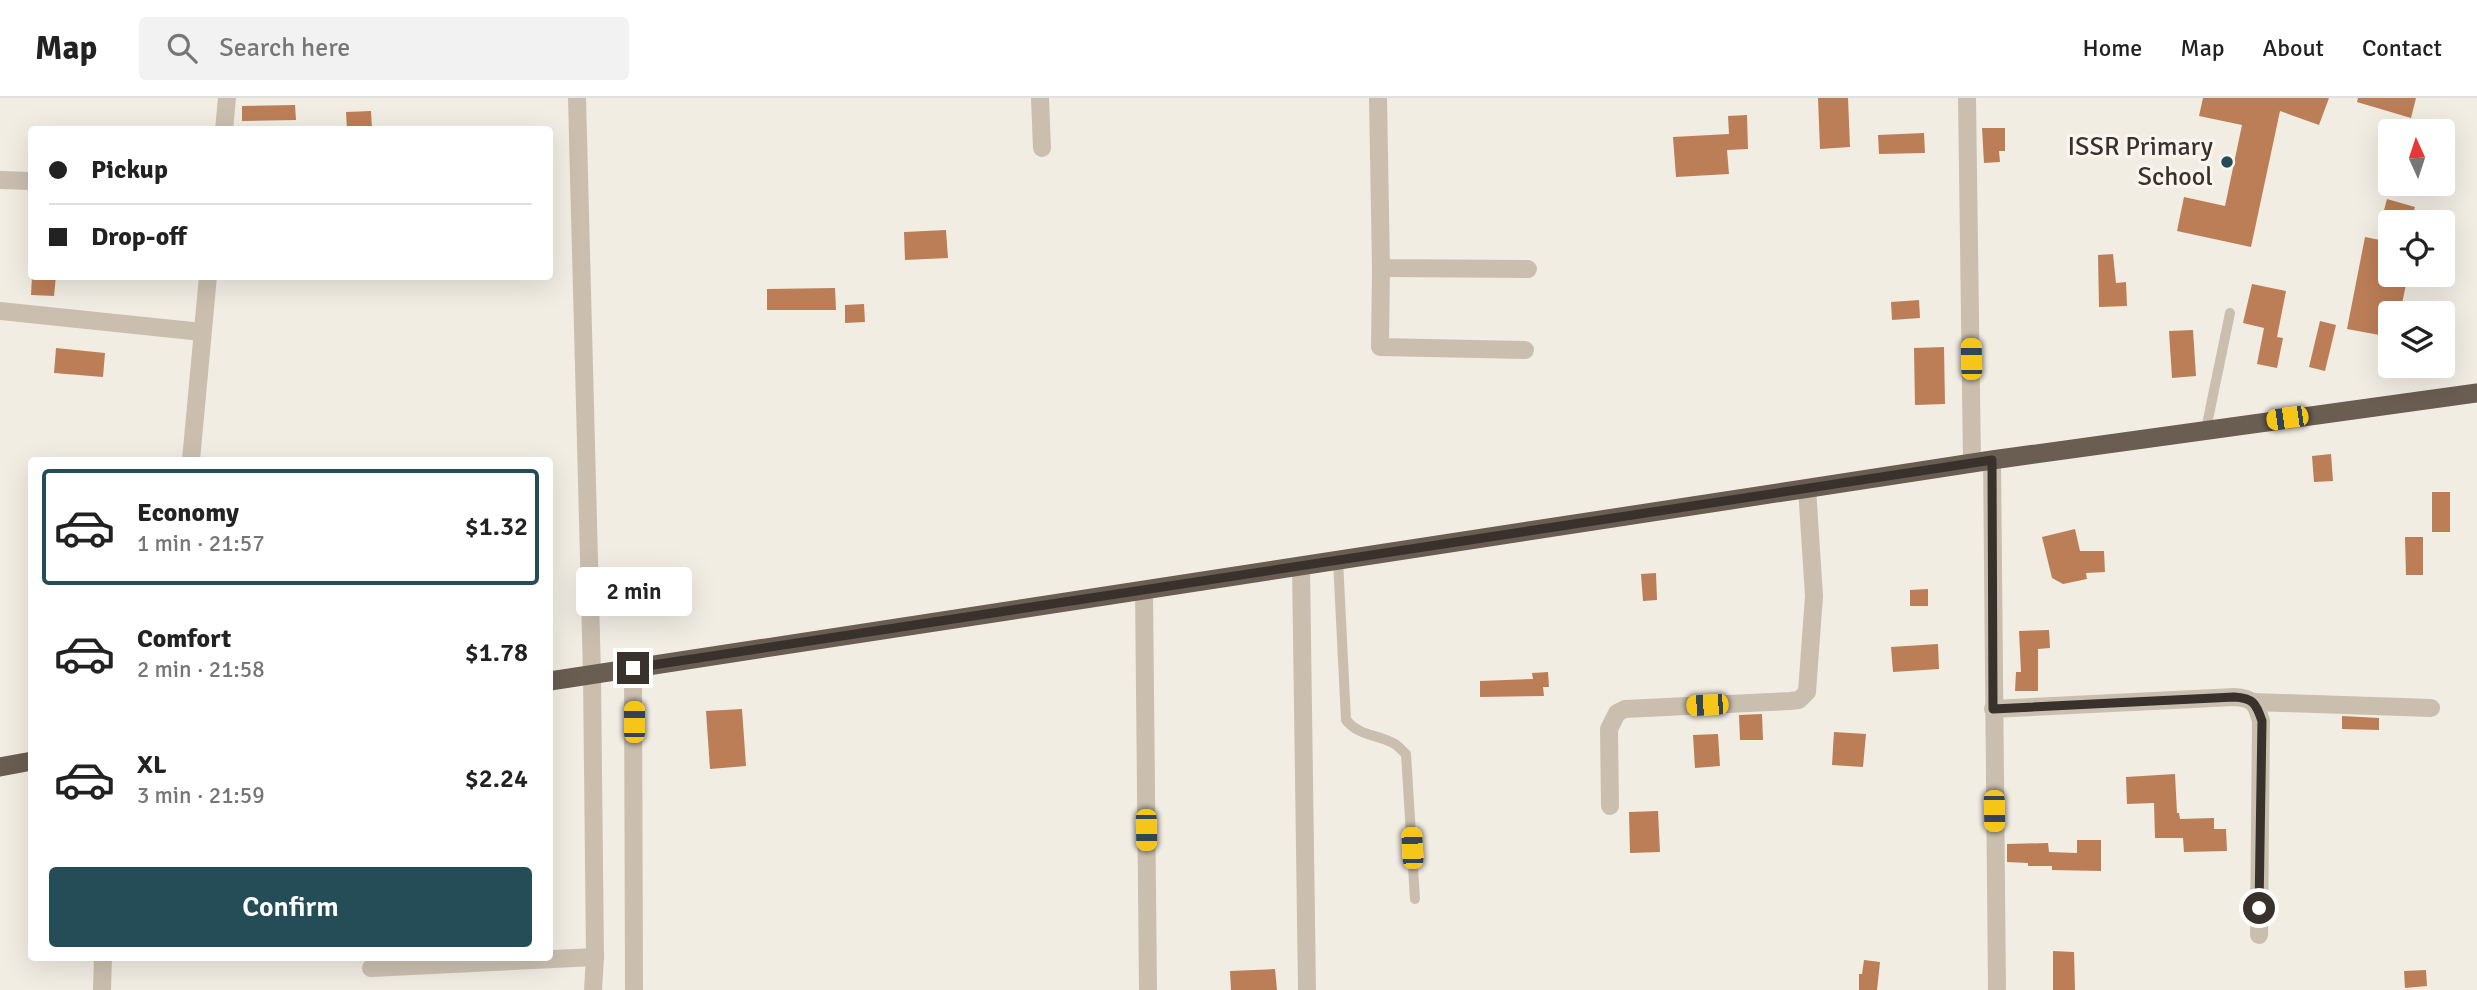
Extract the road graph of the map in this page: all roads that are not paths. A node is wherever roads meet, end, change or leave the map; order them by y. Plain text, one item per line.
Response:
1 (227, 98) edge
2 (577, 98) edge
3 (1040, 98) edge
4 (1378, 98) edge
5 (1967, 98) edge
6 (224, 126) edge
7 (1042, 148) dead end
8 (0, 180) edge
9 (28, 181) edge
10 (1381, 268) junction
11 (1528, 270) dead end
12 (208, 280) edge
13 (0, 311) edge
14 (2230, 313) dead end
15 (202, 332) junction
16 (1525, 350) dead end
17 (2477, 393) edge
18 (2206, 429) junction
19 (191, 457) edge
20 (1992, 460) junction
21 (1972, 463) junction
22 (1807, 488) junction
23 (1338, 560) junction
24 (1301, 566) junction
25 (1144, 590) junction
26 (633, 668) junction
27 (592, 675) junction
28 (553, 681) edge
29 (2253, 702) junction
30 (2431, 708) dead end
31 (1993, 709) junction
32 (28, 762) edge
33 (0, 766) edge
34 (1611, 806) dead end
35 (1415, 899) dead end
36 (2259, 935) dead end
37 (595, 957) junction
38 (553, 959) edge
39 (103, 961) edge
40 (514, 961) edge
41 (371, 968) dead end
42 (102, 990) edge
43 (593, 990) edge
44 (634, 990) edge
45 (1148, 990) edge
46 (1307, 990) edge
47 (1997, 990) edge

1 - 6 street
2 - 27 street
3 - 7 street
4 - 10 street
5 - 21 street
8 - 9 street
10 - 11 street
10 - 16 street
12 - 15 street
13 - 15 street
14 - 18 lane
15 - 19 street
17 - 18 highway
18 - 20 highway
20 - 21 highway
20 - 31 street
21 - 22 highway
22 - 23 highway
22 - 34 street
23 - 24 highway
23 - 35 lane
24 - 25 highway
24 - 46 street
25 - 26 highway
25 - 45 street
26 - 27 highway
26 - 44 street
27 - 28 highway
27 - 37 street
29 - 30 street
29 - 31 street
29 - 36 street
31 - 47 street
32 - 33 highway
37 - 38 street
37 - 43 street
39 - 42 street
40 - 41 street

